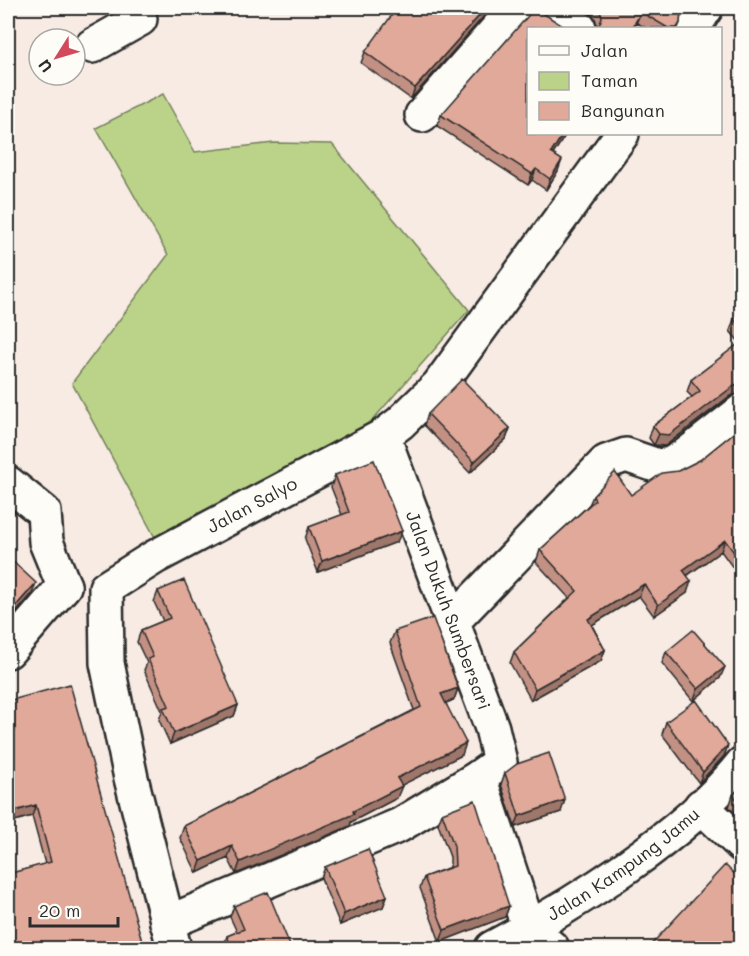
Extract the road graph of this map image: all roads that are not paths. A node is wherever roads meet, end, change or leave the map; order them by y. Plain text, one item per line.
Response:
1 (516, 8) edge
2 (545, 8) edge
3 (706, 8) edge
4 (146, 12) edge
5 (577, 27) edge
6 (694, 27) edge
7 (92, 46) dead end
8 (422, 115) dead end
9 (621, 135) edge
10 (741, 411) edge
11 (383, 436) junction
12 (8, 483) edge
13 (64, 586) junction
14 (106, 588) junction
15 (453, 621) junction
16 (8, 651) edge
17 (741, 764) edge
18 (479, 777) junction
19 (701, 806) junction
20 (741, 845) edge
21 (170, 936) edge
22 (541, 938) edge
23 (492, 948) edge

1 - 8 street
2 - 5 street
3 - 6 street
4 - 7 street
9 - 11 street, Jalan Salyo
10 - 15 street
11 - 14 street, Jalan Salyo
11 - 15 street, Jalan Dukuh Sumbersari
12 - 13 street
13 - 14 street
13 - 16 street
14 - 21 street
15 - 18 street, Jalan Dukuh Sumbersari
17 - 19 street, Jalan Kampung Jamu
18 - 21 street, Jalan Dukuh Sumbersari
18 - 22 street
19 - 20 street
19 - 22 street, Jalan Kampung Jamu
22 - 23 street, Jalan Kampung Jamu

